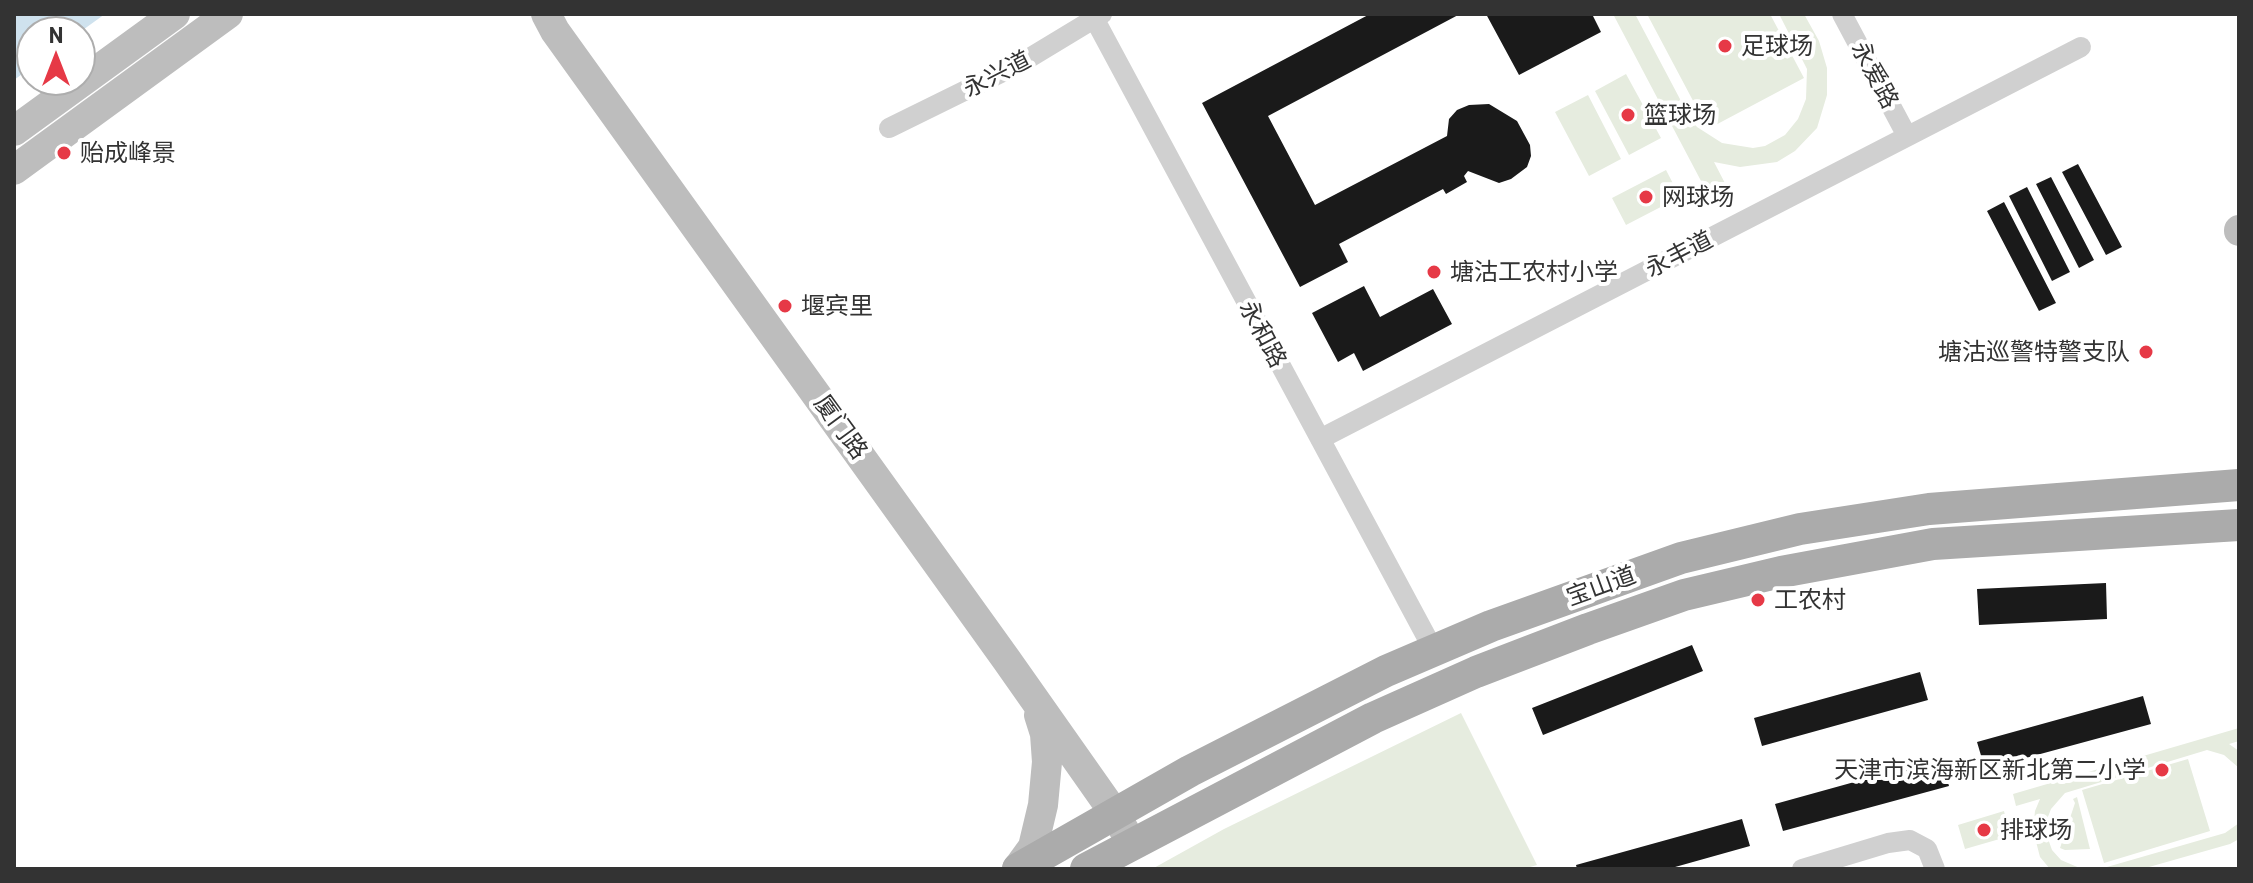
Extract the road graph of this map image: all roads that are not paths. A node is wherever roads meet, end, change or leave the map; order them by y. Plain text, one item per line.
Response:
1 (175, 14) edge
2 (228, 14) edge
3 (1842, 14) edge
4 (1098, 16) edge
5 (553, 18) edge
6 (2081, 47) dead end
7 (889, 128) dead end
8 (14, 131) edge
9 (1907, 136) junction
10 (14, 170) edge
11 (1320, 439) junction
12 (2239, 485) edge
13 (2239, 525) edge
14 (1433, 649) junction
15 (1033, 698) junction
16 (1122, 810) junction
17 (1069, 840) junction
18 (1139, 840) junction
19 (1018, 869) edge
20 (1087, 869) edge
21 (1802, 869) edge
22 (1935, 869) edge

1 - 8 street
2 - 10 street
3 - 9 street, 永爱路
4 - 7 street, 永兴道
4 - 11 street, 永和路
5 - 15 street, 厦门路
5 - 16 street, 厦门路
6 - 9 street, 永丰道
9 - 11 street, 永丰道
11 - 14 street, 永和路
12 - 14 main road, 宝山道
13 - 18 main road, 宝山道
14 - 16 main road, 宝山道
15 - 16 street, 厦门路
15 - 19 street
16 - 17 main road, 宝山道
16 - 18 street, 厦门路
17 - 19 main road, 宝山道
17 - 20 street
18 - 20 main road, 宝山道
21 - 22 street

